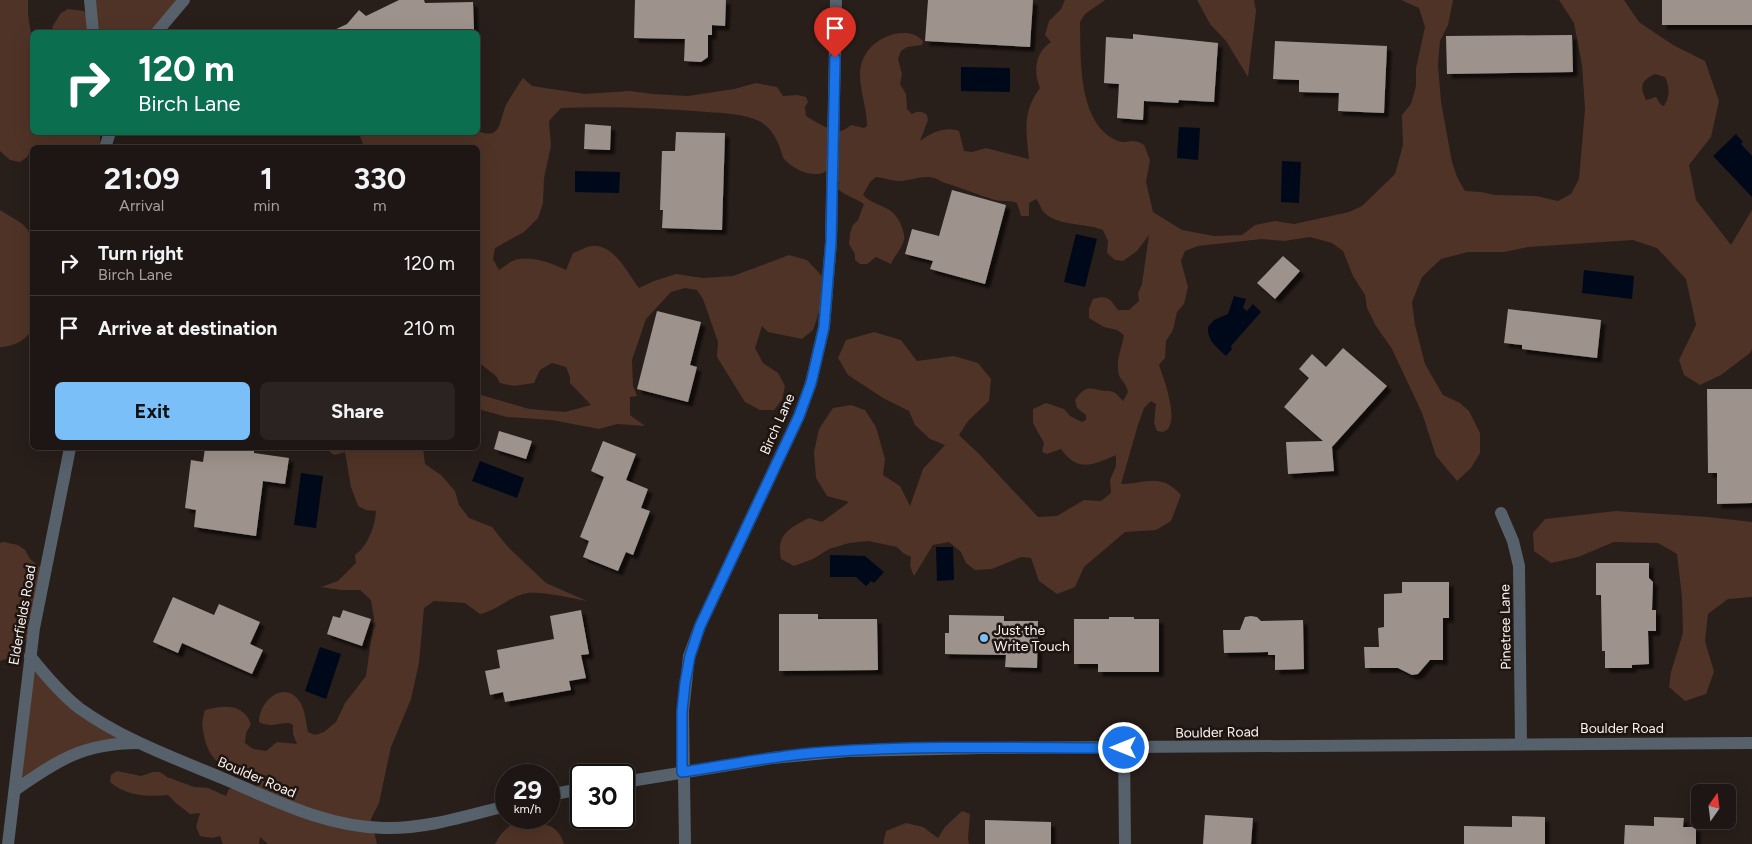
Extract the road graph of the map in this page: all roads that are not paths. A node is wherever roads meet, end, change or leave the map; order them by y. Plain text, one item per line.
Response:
1 (90, 0) edge
2 (184, 0) edge
3 (836, 0) edge
4 (93, 30) edge
5 (159, 30) edge
6 (70, 450) edge
7 (1501, 513) dead end
8 (30, 656) junction
9 (1752, 742) edge
10 (141, 743) junction
11 (1521, 744) junction
12 (1124, 748) junction
13 (682, 772) junction
14 (635, 780) edge
15 (15, 790) junction
16 (495, 809) edge
17 (8, 844) edge
18 (685, 844) edge
19 (1125, 844) edge

1 - 4 street
2 - 5 street
3 - 13 street, Birch Lane
6 - 8 street, Elderfields Road
7 - 11 street, Pinetree Lane
8 - 10 street, Boulder Road
8 - 15 street, Elderfields Road
9 - 11 street, Boulder Road
10 - 15 street
10 - 16 street, Boulder Road
11 - 12 street, Boulder Road
12 - 13 street, Boulder Road
12 - 19 street
13 - 14 street, Boulder Road
13 - 18 street, Birch Lane
15 - 17 street, Elderfields Road

